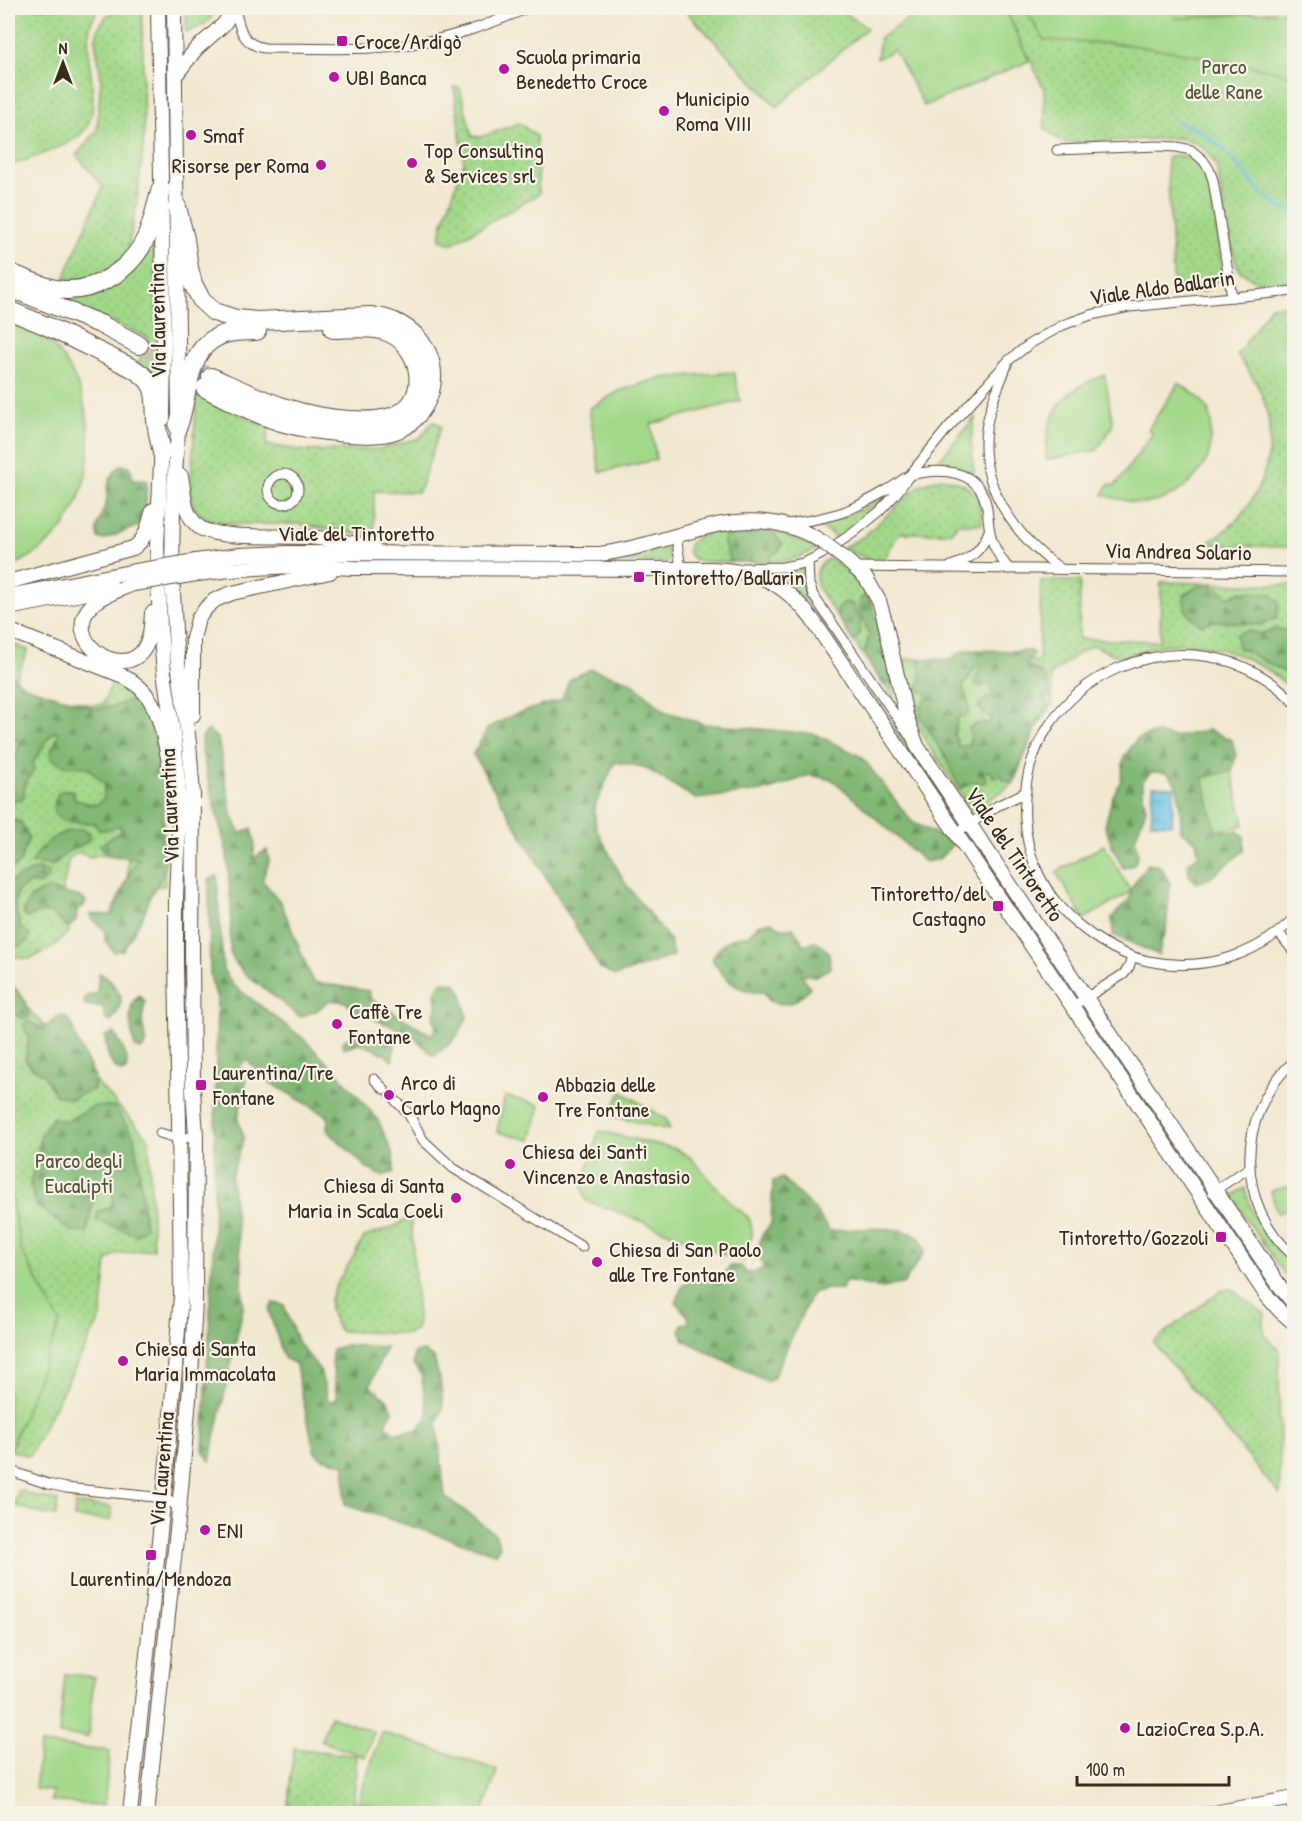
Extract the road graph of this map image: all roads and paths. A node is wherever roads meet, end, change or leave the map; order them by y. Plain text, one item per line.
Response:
1 (158, 8) edge
2 (174, 8) edge
3 (235, 8) edge
4 (528, 8) edge
5 (175, 76) junction
6 (1057, 150) dead end
7 (161, 189) junction
8 (177, 207) junction
9 (8, 272) edge
10 (8, 287) edge
11 (1294, 291) edge
12 (1232, 297) junction
13 (8, 299) edge
14 (8, 310) edge
15 (1009, 360) junction
16 (178, 426) junction
17 (169, 458) junction
18 (909, 476) junction
19 (160, 494) junction
20 (782, 525) junction
21 (989, 531) junction
22 (676, 536) junction
23 (157, 545) junction
24 (414, 553) junction
25 (517, 561) junction
26 (808, 562) junction
27 (850, 563) junction
28 (196, 567) junction
29 (353, 568) junction
30 (681, 568) junction
31 (707, 568) junction
32 (1009, 568) junction
33 (942, 569) junction
34 (1062, 569) junction
35 (1294, 572) edge
36 (131, 578) junction
37 (8, 582) edge
38 (8, 596) edge
39 (8, 608) edge
40 (8, 630) edge
41 (1294, 702) edge
42 (918, 746) junction
43 (192, 774) junction
44 (1026, 792) junction
45 (180, 806) junction
46 (970, 824) junction
47 (956, 833) junction
48 (1294, 918) edge
49 (1279, 933) junction
50 (1294, 952) edge
51 (1132, 957) junction
52 (1086, 998) junction
53 (1073, 1006) junction
54 (1294, 1061) edge
55 (374, 1079) dead end
56 (384, 1089) tunnel mouth
57 (396, 1101) tunnel mouth
58 (160, 1133) dead end
59 (196, 1136) junction
60 (180, 1139) junction
61 (1250, 1168) junction
62 (1215, 1190) junction
63 (1202, 1198) junction
64 (582, 1247) dead end
65 (1294, 1256) edge
66 (1294, 1304) edge
67 (1294, 1323) edge
68 (8, 1471) edge
69 (164, 1498) junction
70 (179, 1511) junction
71 (153, 1601) junction
72 (169, 1604) junction
73 (1294, 1798) edge
74 (130, 1814) edge
75 (147, 1814) edge
76 (1208, 1814) edge

1 - 7 main road, Via Laurentina
2 - 5 main road, Via Laurentina
3 - 4 street
3 - 5 main road
5 - 8 main road, Via Laurentina
6 - 12 street
7 - 9 highway
7 - 17 main road, Via Laurentina
8 - 16 main road, Via Laurentina
8 - 16 highway
10 - 13 highway
11 - 12 street, Viale Aldo Ballarin
12 - 15 street, Viale Aldo Ballarin
14 - 17 highway
15 - 18 street, Viale Aldo Ballarin
15 - 34 street
16 - 17 main road, Via Laurentina
17 - 19 main road, Via Laurentina
17 - 24 main road
17 - 43 main road, Via Laurentina
18 - 20 street, Viale Aldo Ballarin
18 - 21 street, Viale Aldo Ballarin
18 - 26 street, Viale Aldo Ballarin
19 - 23 main road, Via Laurentina
19 - 37 main road
20 - 22 main road, Viale del Tintoretto
20 - 27 main road, Viale del Tintoretto, bridge
21 - 32 street, Viale Aldo Ballarin
21 - 33 street
22 - 25 main road, Viale del Tintoretto
22 - 30 street
23 - 36 main road
23 - 45 main road, Via Laurentina
24 - 25 main road, Viale del Tintoretto
24 - 28 main road, Viale del Tintoretto
25 - 29 main road, Viale del Tintoretto
25 - 30 main road, Viale del Tintoretto
26 - 31 street, Viale Aldo Ballarin
26 - 42 street
27 - 33 street, Via Andrea Solario
27 - 42 main road, Viale del Tintoretto
28 - 29 main road, Viale del Tintoretto
28 - 36 main road, bridge
29 - 43 main road
30 - 31 main road, Viale del Tintoretto
31 - 47 main road, Viale del Tintoretto
32 - 33 street, Via Andrea Solario
32 - 34 street, Via Andrea Solario
34 - 35 street, Via Andrea Solario
36 - 38 main road
36 - 39 main road
40 - 45 main road
41 - 44 street
42 - 46 main road, Viale del Tintoretto
43 - 59 main road, Via Laurentina
44 - 46 street
44 - 51 street
45 - 60 main road, Via Laurentina
46 - 47 street
46 - 52 main road, Viale del Tintoretto
47 - 53 main road, Viale del Tintoretto
48 - 49 street
49 - 50 street
49 - 51 street
51 - 52 street
52 - 53 street
52 - 62 main road, Viale del Tintoretto
53 - 63 main road, Viale del Tintoretto
54 - 61 street
55 - 56 street
57 - 64 street
58 - 60 street
59 - 60 street
59 - 70 main road, Via Laurentina
60 - 69 main road, Via Laurentina
61 - 62 street
61 - 65 street
62 - 63 street
62 - 66 main road, Viale del Tintoretto
63 - 67 main road, Viale del Tintoretto
68 - 69 street
69 - 70 street
69 - 71 main road, Via Laurentina
70 - 72 main road, Via Laurentina
71 - 72 street
71 - 74 main road, Via Laurentina
72 - 75 main road, Via Laurentina
73 - 76 main road

